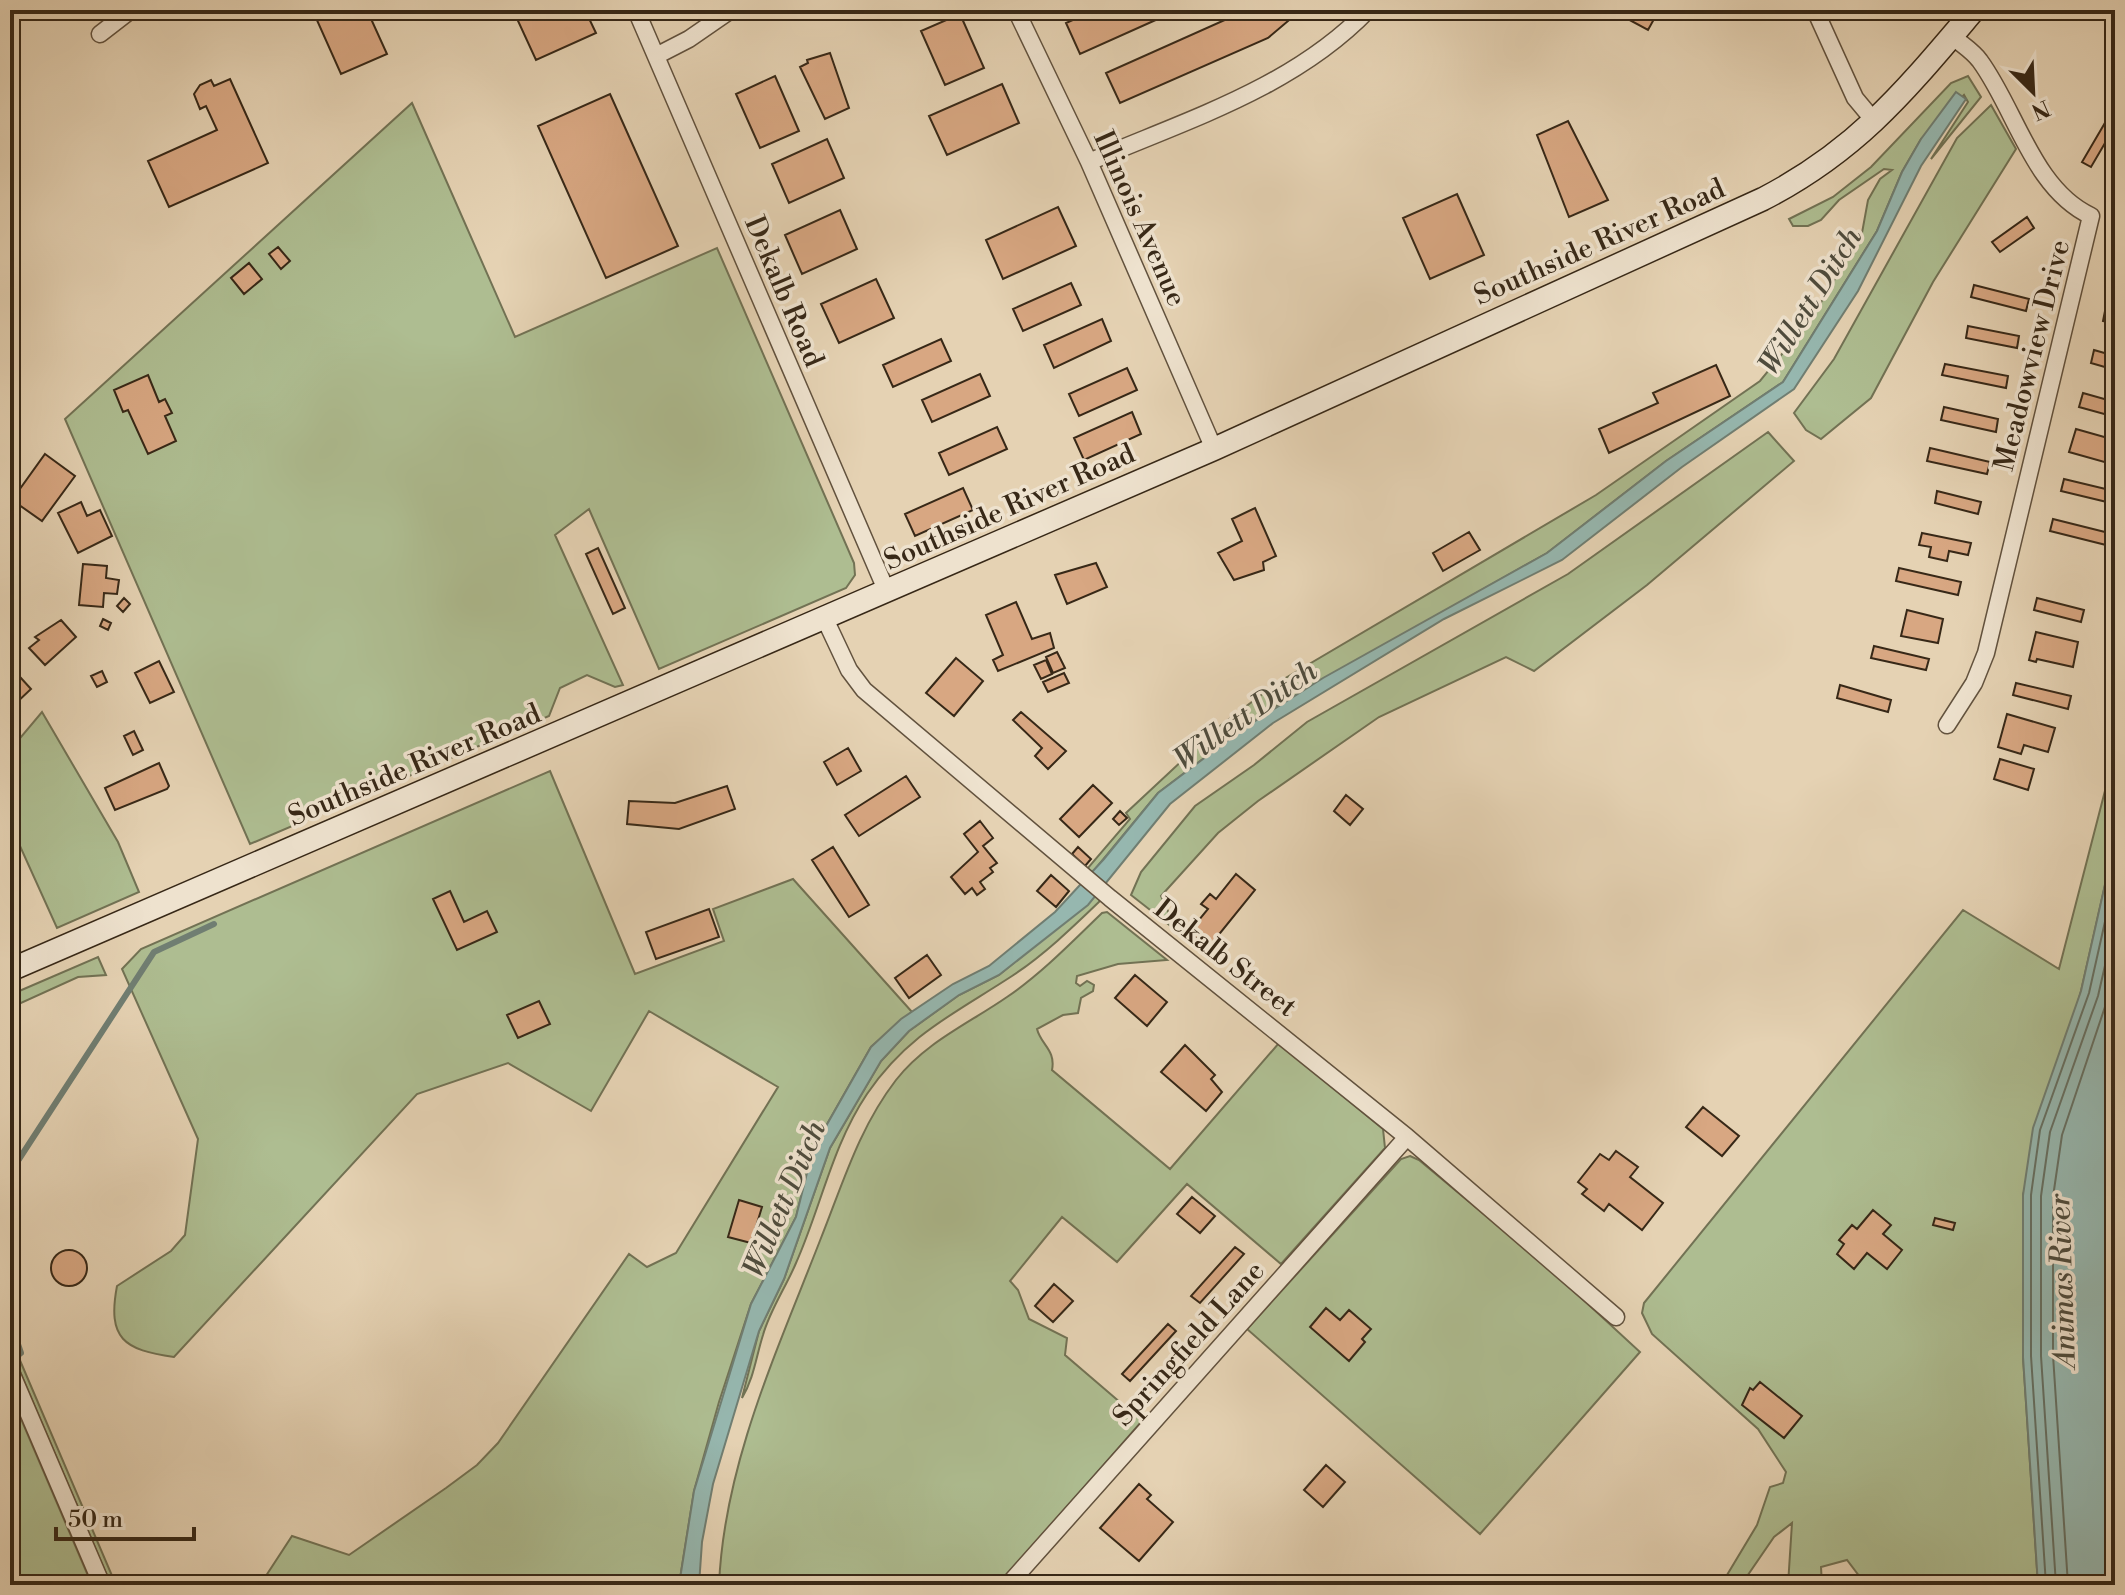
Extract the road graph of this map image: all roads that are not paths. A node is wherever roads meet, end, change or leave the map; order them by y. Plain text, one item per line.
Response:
1 (131, 10) edge
2 (636, 10) edge
3 (731, 10) edge
4 (1016, 10) edge
5 (1368, 10) edge
6 (1815, 10) edge
7 (1974, 10) edge
8 (100, 34) dead end
9 (1952, 36) junction
10 (656, 56) junction
11 (1875, 122) junction
12 (1089, 162) junction
13 (1214, 449) junction
14 (887, 592) junction
15 (825, 619) junction
16 (1947, 725) dead end
17 (10, 970) edge
18 (1407, 1137) junction
19 (1616, 1317) dead end
20 (10, 1370) edge
21 (102, 1585) edge
22 (1008, 1585) edge

1 - 8 street
2 - 10 street, Dekalb Road
3 - 10 street
4 - 12 street, Illinois Avenue
5 - 12 street
6 - 11 street
7 - 9 main road, Southside River Road
9 - 11 main road, Southside River Road
9 - 16 street, Meadowview Drive
10 - 14 street, Dekalb Road
11 - 13 main road, Southside River Road
12 - 13 street, Illinois Avenue
13 - 14 main road, Southside River Road
14 - 15 main road, Southside River Road
15 - 17 main road, Southside River Road
15 - 18 street, Dekalb Street
18 - 19 street, Dekalb Street
18 - 22 street, Springfield Lane
20 - 21 street

